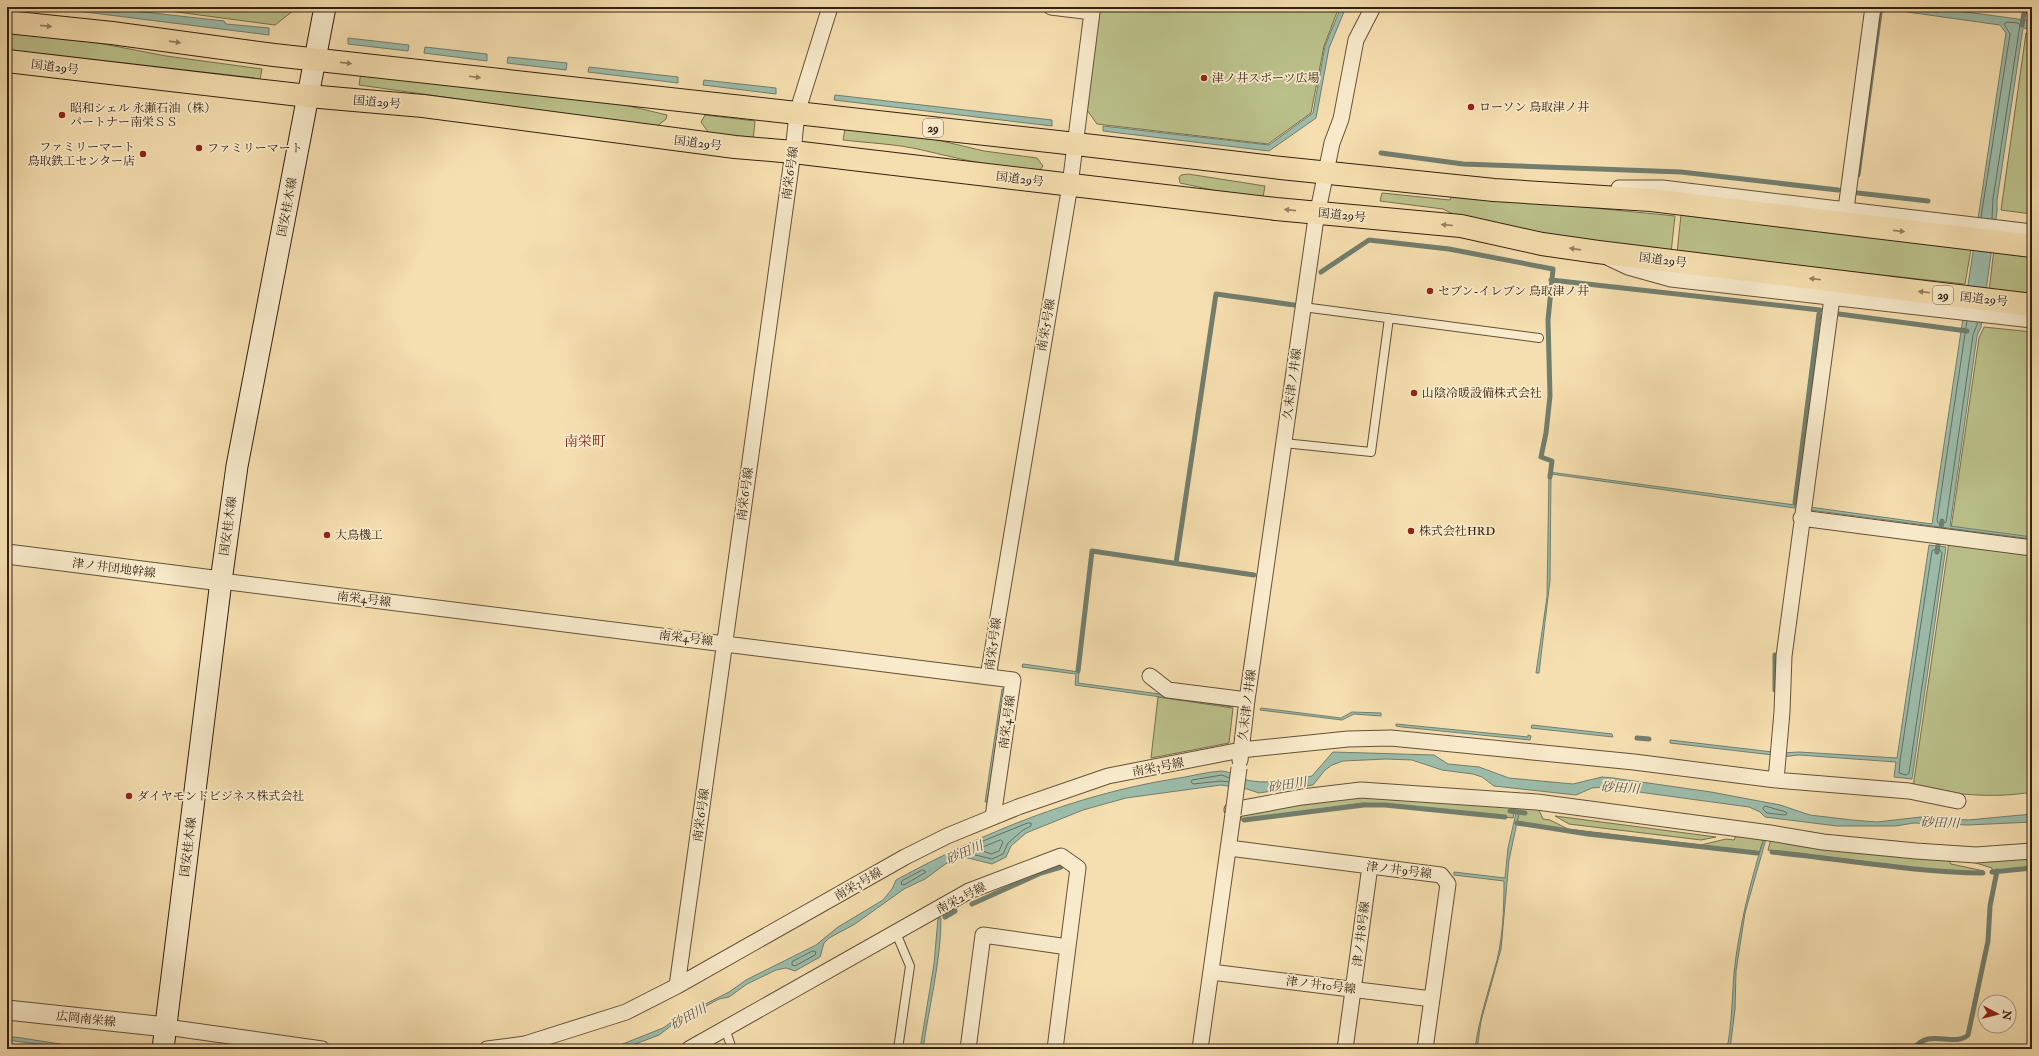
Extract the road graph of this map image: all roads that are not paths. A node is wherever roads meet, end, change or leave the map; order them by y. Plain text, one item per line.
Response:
1 (325, 7) edge
2 (830, 7) edge
3 (1051, 7) edge
4 (1373, 7) edge
5 (1874, 7) edge
6 (7, 22) edge
7 (315, 60) junction
8 (7, 62) edge
9 (308, 96) junction
10 (797, 113) junction
11 (1076, 144) junction
12 (793, 152) junction
13 (1326, 172) junction
14 (1070, 185) junction
15 (1494, 190) junction
16 (1846, 209) junction
17 (1318, 213) junction
18 (2032, 232) edge
19 (2032, 246) edge
20 (1598, 252) junction
21 (1832, 298) junction
22 (2032, 305) edge
23 (1303, 307) junction
24 (1389, 318) junction
25 (2032, 320) edge
26 (1539, 338) dead end
27 (1284, 443) junction
28 (1801, 518) junction
29 (2032, 548) edge
30 (7, 554) edge
31 (220, 581) junction
32 (724, 643) junction
33 (1150, 676) dead end
34 (988, 677) junction
35 (1247, 700) junction
36 (1241, 750) junction
37 (1776, 780) junction
38 (1958, 801) dead end
39 (1232, 812) junction
40 (993, 817) junction
41 (1228, 848) junction
42 (2032, 851) edge
43 (1370, 866) junction
44 (896, 933) junction
45 (1068, 947) junction
46 (1211, 972) junction
47 (677, 986) junction
48 (1354, 989) junction
49 (1432, 999) junction
50 (7, 1010) edge
51 (725, 1028) junction
52 (164, 1038) edge
53 (322, 1049) edge
54 (487, 1049) edge
55 (688, 1049) edge
56 (732, 1049) edge
57 (898, 1049) edge
58 (968, 1049) edge
59 (1055, 1049) edge
60 (1200, 1049) edge
61 (1345, 1049) edge
62 (1425, 1049) edge

1 - 7 main road, 国安桂木線
2 - 10 street, 南栄6号線
3 - 11 street, 南栄5号線
4 - 13 street, 久末津ノ井線
5 - 16 street
6 -> 7 highway, 29
7 - 9 main road, 国安桂木線
7 -> 10 highway, 29
8 - 9 highway, 国道29号 / 29
9 - 12 highway, 国道29号 / 29
9 - 31 main road, 国安桂木線
10 - 11 highway, 29
10 - 12 street, 南栄6号線
11 - 13 highway, 29
11 - 14 street, 南栄5号線
12 - 14 highway, 国道29号 / 29
12 - 32 street, 南栄6号線
13 - 15 highway, 29
13 - 17 street, 久末津ノ井線
17 -> 14 highway, 国道29号 / 29
14 - 34 street, 南栄5号線
15 - 16 street
15 -> 19 highway, 29
16 - 18 street
20 -> 17 highway, 国道29号 / 29
17 - 23 street, 久末津ノ井線
20 - 21 street
22 -> 20 highway, 国道29号 / 29
21 - 25 street
21 - 28 street
23 - 24 lane
23 - 27 street, 久末津ノ井線
24 - 26 lane
24 - 27 lane
27 - 35 street, 久末津ノ井線
28 - 29 street
28 - 37 street
30 - 31 street, 津ノ井団地幹線
31 - 32 street, 南栄4号線
31 - 52 main road, 国安桂木線
32 - 34 street, 南栄4号線
32 - 47 street, 南栄6号線
33 - 35 street
34 - 40 street, 南栄4号線
35 - 36 street, 久末津ノ井線
36 - 37 street, 南栄3号線
36 - 39 street, 久末津ノ井線, bridge
36 - 40 street, 南栄3号線
37 - 38 street, 南栄3号線
39 - 41 street
39 - 42 street
40 - 47 street, 南栄3号線
41 - 43 street, 津ノ井9号線
41 - 46 street
43 - 48 street, 津ノ井8号線
43 - 49 street, 津ノ井9号線
44 - 45 street, 南栄2号線
44 - 51 street, 南栄2号線
44 - 57 lane
45 - 58 street
45 - 59 street, 南栄2号線
46 - 48 street, 津ノ井10号線
46 - 60 street
47 - 54 street, 南栄3号線
48 - 49 street, 津ノ井10号線
48 - 61 street, 津ノ井8号線
49 - 62 street, 津ノ井9号線
50 - 52 street, 広岡南栄線
51 - 55 street, 南栄2号線
51 - 56 lane
52 - 53 street

